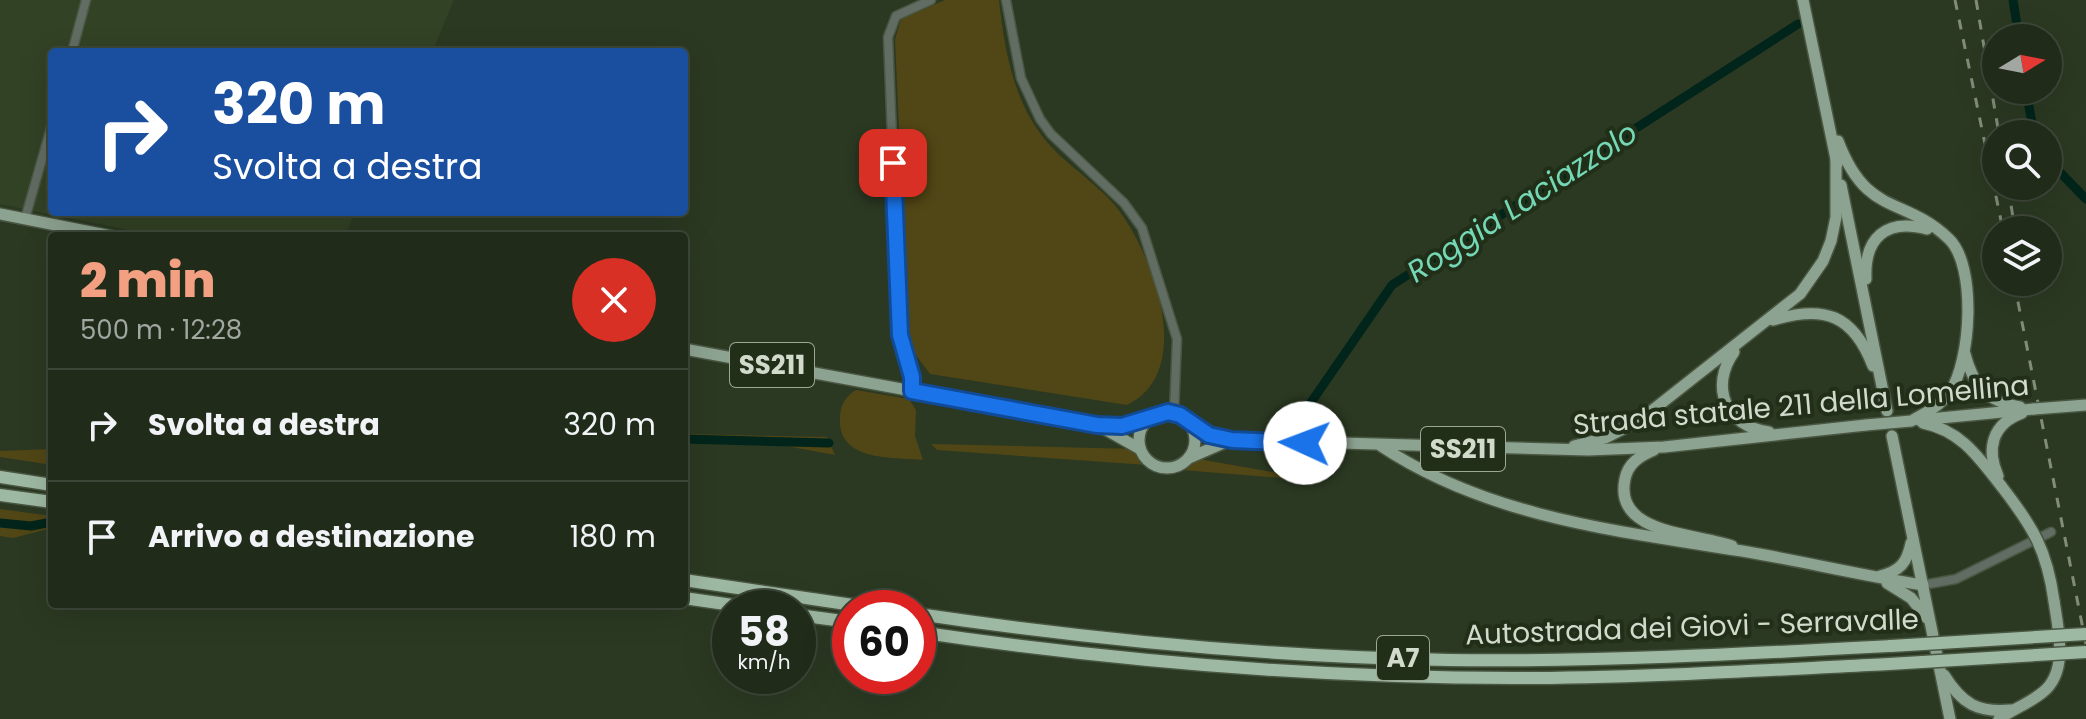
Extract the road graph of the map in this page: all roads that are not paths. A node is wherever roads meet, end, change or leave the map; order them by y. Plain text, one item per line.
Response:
1 (86, 0) edge
2 (931, 0) edge
3 (1006, 0) edge
4 (1803, 0) edge
5 (73, 48) edge
6 (1827, 112) junction
7 (48, 138) edge
8 (1836, 159) junction
9 (0, 214) edge
10 (25, 219) junction
11 (91, 232) edge
12 (1939, 232) junction
13 (1769, 322) junction
14 (1870, 322) junction
15 (1741, 343) junction
16 (688, 350) edge
17 (1965, 354) junction
18 (912, 391) junction
19 (1884, 393) junction
20 (2086, 405) edge
21 (2034, 409) junction
22 (1887, 411) dead end
23 (1174, 413) junction
24 (1146, 421) junction
25 (1911, 421) junction
26 (1189, 422) junction
27 (1097, 425) junction
28 (1802, 433) junction
29 (1892, 436) dead end
30 (1232, 440) junction
31 (1380, 446) junction
32 (1664, 447) junction
33 (1140, 449) junction
34 (1545, 451) junction
35 (1189, 458) junction
36 (0, 477) edge
37 (48, 484) edge
38 (2002, 487) junction
39 (0, 495) edge
40 (48, 501) edge
41 (2051, 532) dead end
42 (1913, 533) junction
43 (1748, 552) junction
44 (1875, 577) junction
45 (688, 581) edge
46 (1923, 585) junction
47 (688, 599) edge
48 (712, 602) edge
49 (832, 602) edge
50 (936, 616) edge
51 (1930, 623) junction
52 (936, 634) edge
53 (2086, 634) edge
54 (2086, 652) edge
55 (1940, 668) junction
56 (2012, 710) junction
57 (1950, 719) edge
58 (1999, 719) edge

1 - 5 street
2 - 18 street
3 - 23 street
4 - 6 main road
6 - 8 main road
6 - 12 main road
7 - 10 street
8 - 13 main road
8 - 14 main road
9 - 10 main road
10 - 11 main road
12 - 14 main road
12 - 17 main road
13 - 15 main road
13 - 19 main road
14 - 19 main road
15 - 28 main road
15 - 34 main road
16 - 18 main road, Strada statale 211 della Lomellina / SS211
17 - 21 main road
17 - 25 main road
18 - 27 main road, Strada statale 211 della Lomellina / SS211
19 - 22 main road
20 - 21 main road, Strada statale 211 della Lomellina / SS211, bridge
21 - 25 main road, Strada statale 211 della Lomellina / SS211
21 - 38 main road
23 - 24 main road, Strada statale 211 della Lomellina / SS211
23 - 26 main road, Strada statale 211 della Lomellina / SS211
24 - 27 main road, Strada statale 211 della Lomellina / SS211
24 - 33 main road
25 - 28 main road, Strada statale 211 della Lomellina / SS211, bridge
25 - 38 main road
26 - 30 main road, Strada statale 211 della Lomellina / SS211
26 - 35 main road
27 - 33 main road, Strada statale 211 della Lomellina / SS211
28 - 32 main road, Strada statale 211 della Lomellina / SS211
29 - 42 main road
30 - 31 main road, Strada statale 211 della Lomellina / SS211
30 - 35 main road, Strada statale 211 della Lomellina / SS211
31 - 34 main road, Strada statale 211 della Lomellina / SS211
31 - 43 main road
32 - 34 main road, Strada statale 211 della Lomellina / SS211
32 - 43 main road
33 - 35 main road, Strada statale 211 della Lomellina / SS211
36 - 37 highway
38 - 56 main road, bridge
39 - 40 highway
41 - 46 street
42 - 44 main road
42 - 46 main road
43 - 44 main road
44 - 46 main road
44 - 51 main road
45 - 49 highway
46 - 51 main road
47 - 48 highway
50 - 53 highway, Autostrada dei Giovi - Serravalle / A7, bridge
51 - 55 main road
52 - 54 highway, Autostrada dei Giovi - Serravalle / A7, bridge
55 - 56 main road
55 - 57 main road
56 - 58 main road

